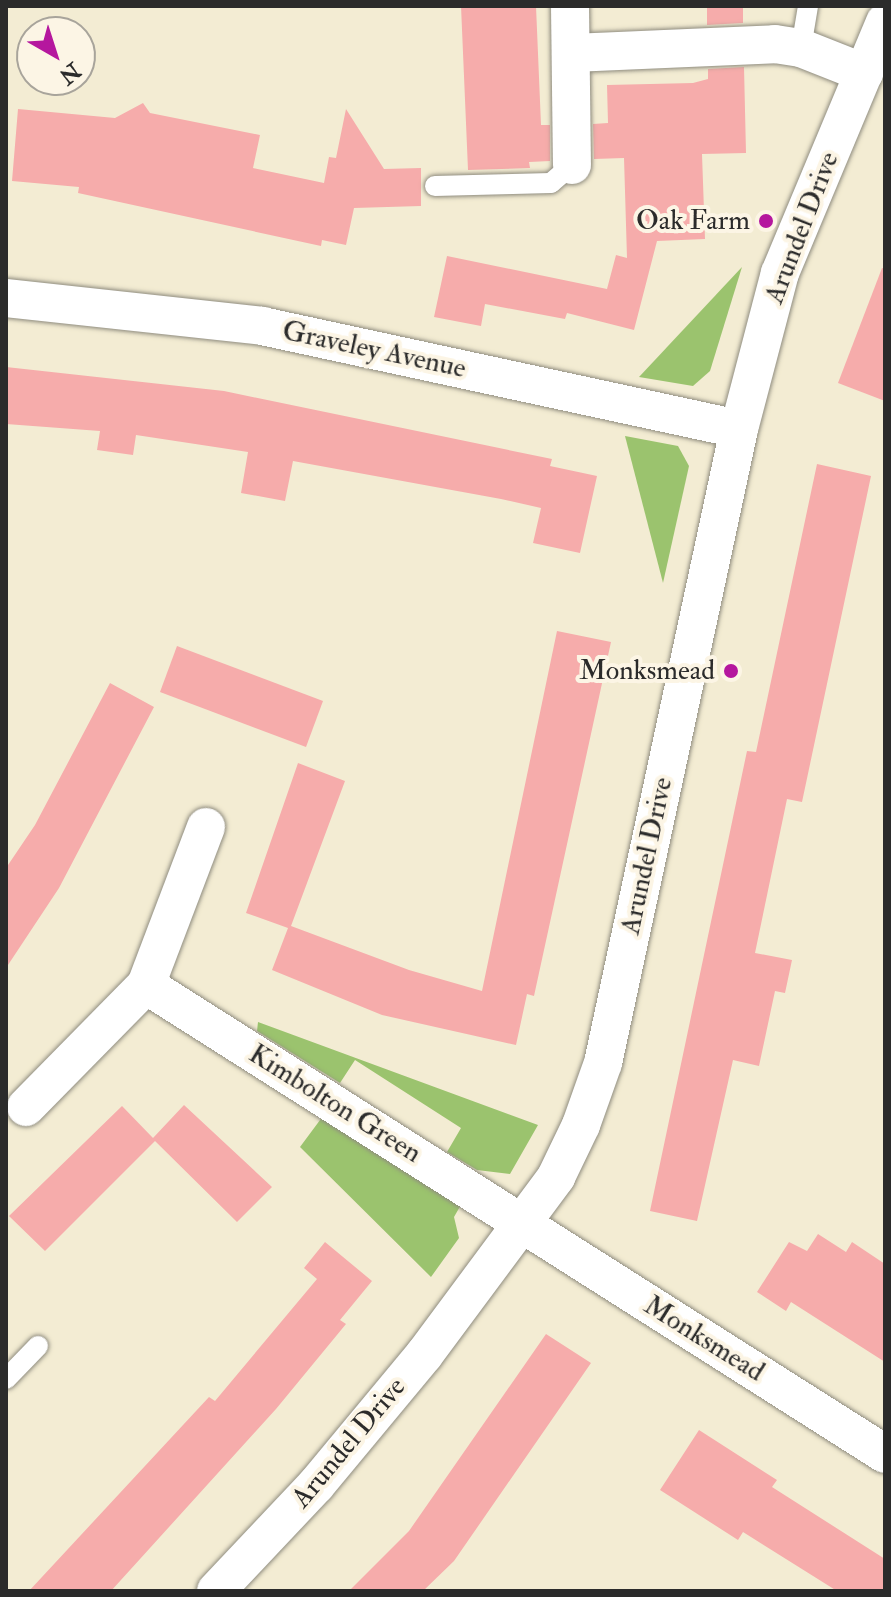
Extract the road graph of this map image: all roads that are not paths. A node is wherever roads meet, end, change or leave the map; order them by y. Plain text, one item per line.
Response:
1 (570, 6) edge
2 (808, 6) edge
3 (885, 22) edge
4 (801, 48) junction
5 (572, 53) junction
6 (864, 73) junction
7 (572, 165) joint
8 (435, 186) dead end
9 (6, 298) edge
10 (739, 429) junction
11 (206, 827) dead end
12 (146, 985) junction
13 (26, 1107) dead end
14 (524, 1224) junction
15 (38, 1346) dead end
16 (6, 1379) edge
17 (885, 1454) edge
18 (216, 1591) edge

1 - 5 street
2 - 4 lane
3 - 6 street, Arundel Drive
4 - 5 street
4 - 6 street
5 - 7 street
6 - 10 street, Arundel Drive
7 - 8 lane
9 - 10 street, Graveley Avenue
10 - 14 street, Arundel Drive
11 - 12 street
12 - 13 street
12 - 14 street, Kimbolton Green
14 - 17 street, Monksmead
14 - 18 street, Arundel Drive
15 - 16 lane

